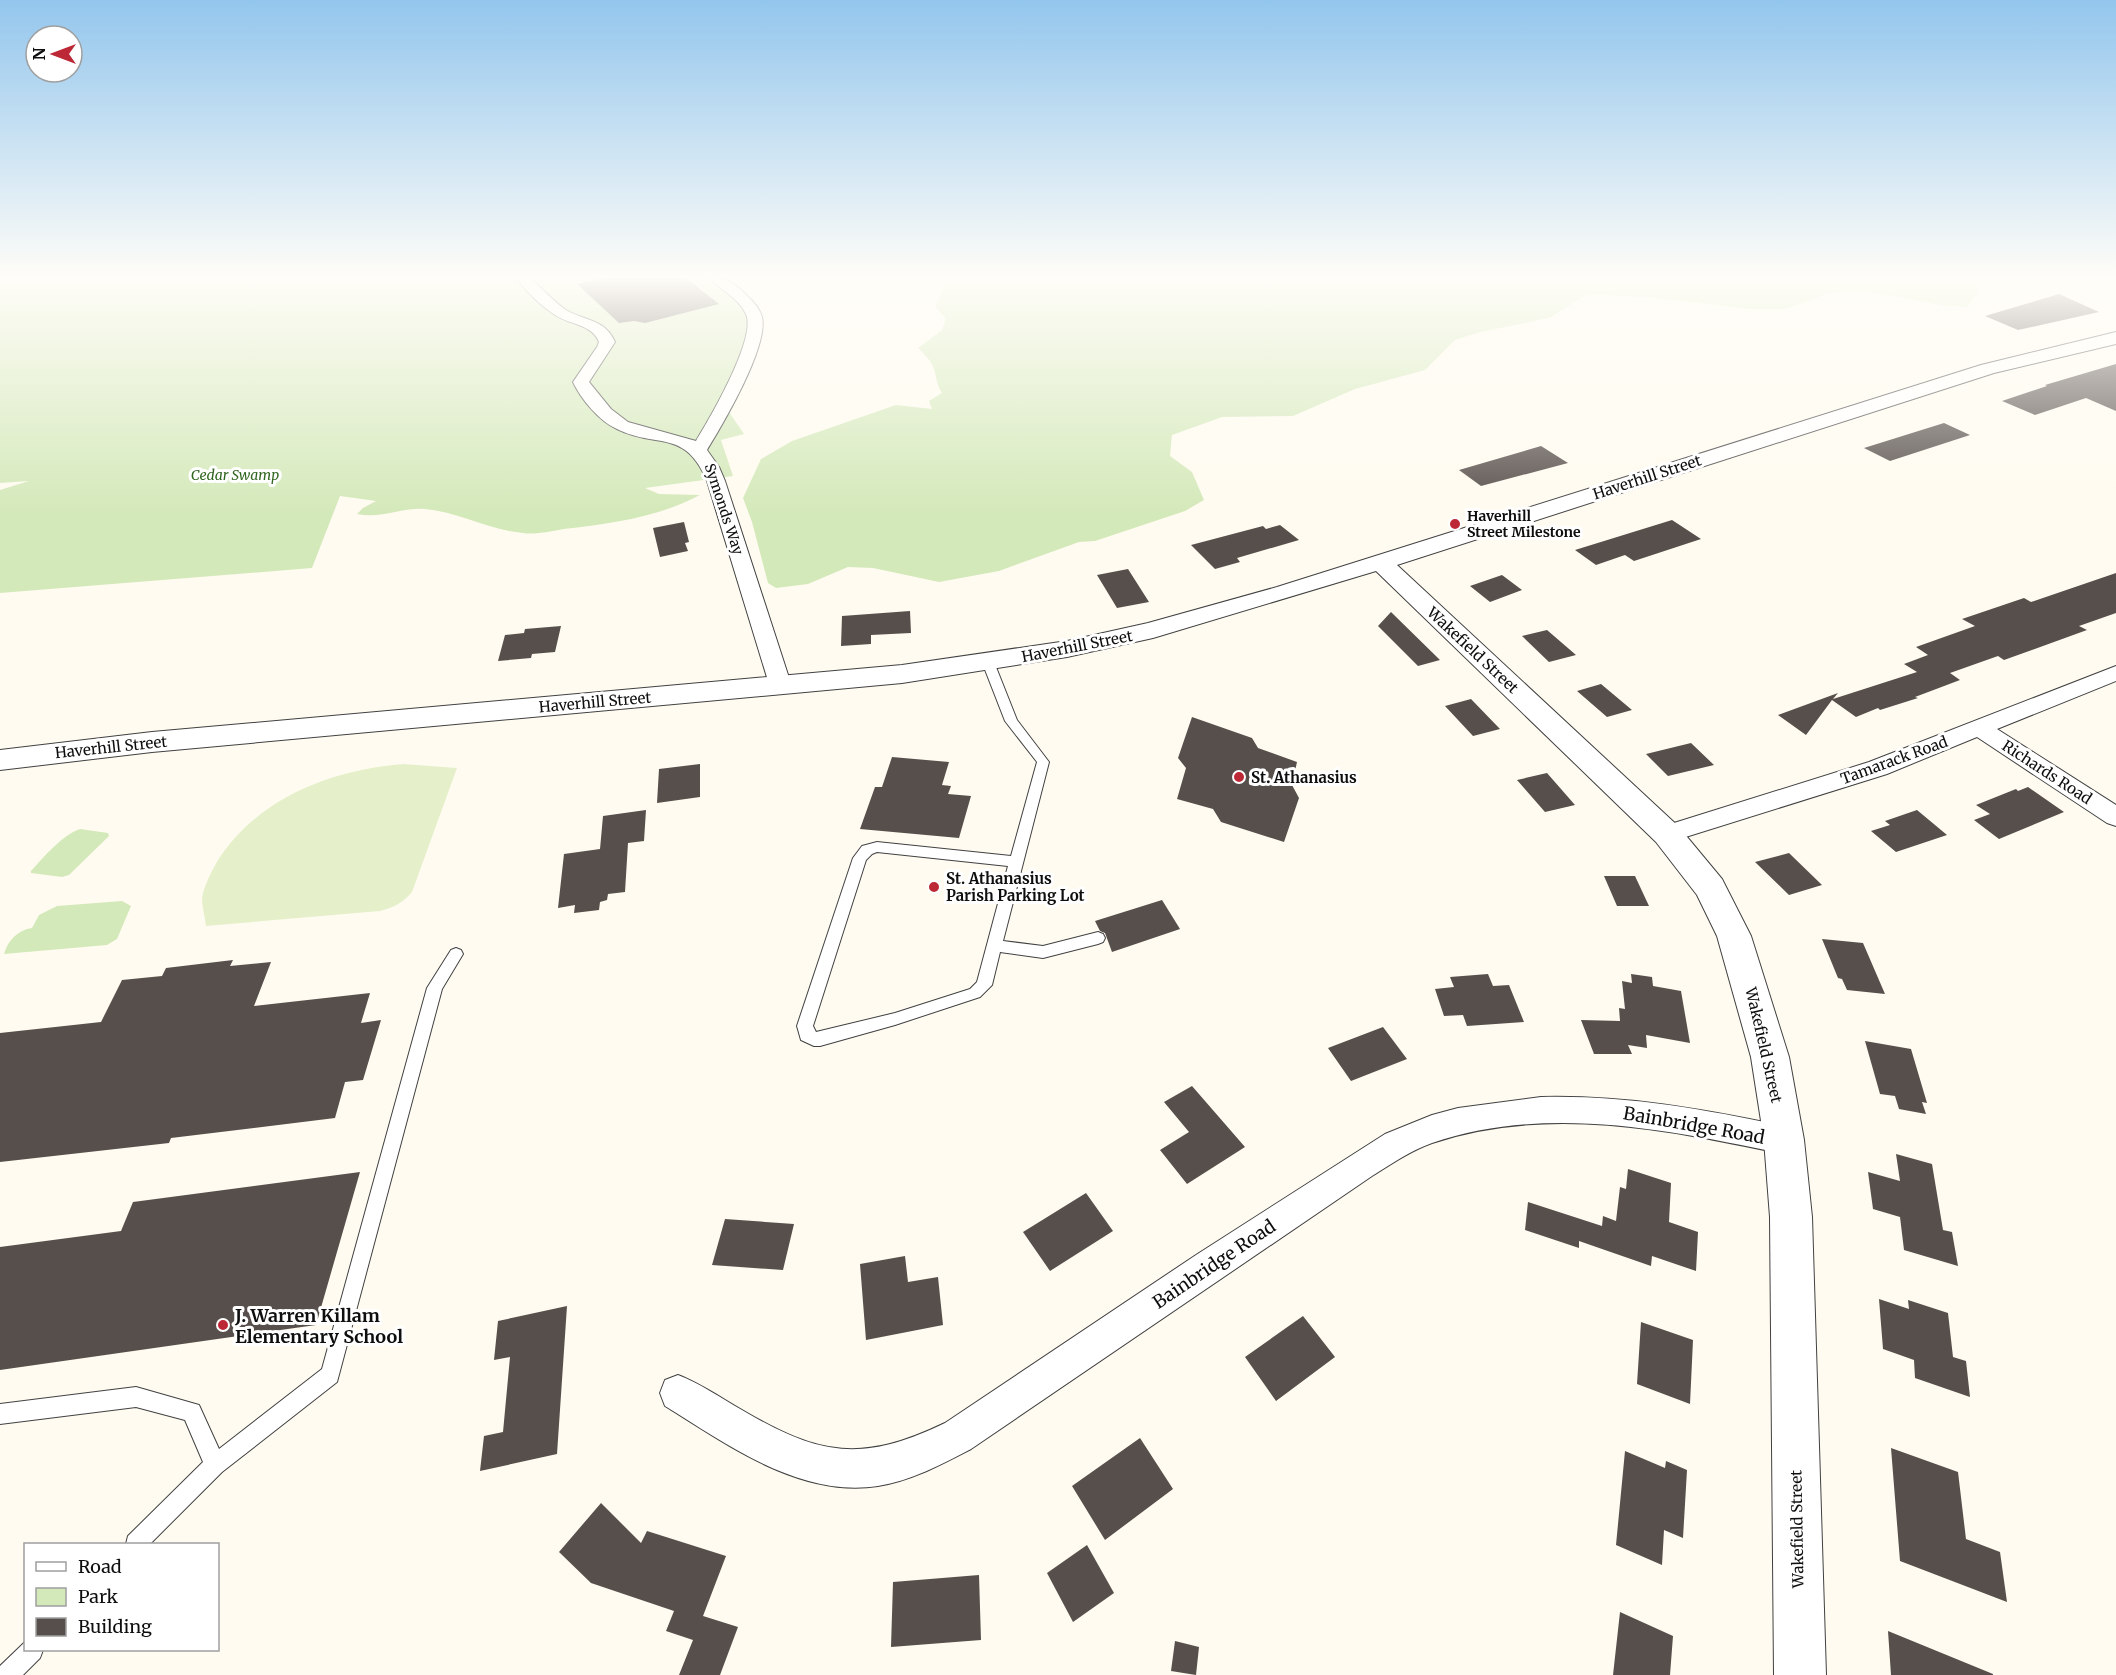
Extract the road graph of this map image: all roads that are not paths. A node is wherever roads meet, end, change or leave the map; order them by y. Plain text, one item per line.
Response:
1 (599, 356) edge
2 (746, 356) edge
3 (2041, 356) edge
4 (699, 449) junction
5 (1380, 562) junction
6 (988, 662) junction
7 (2116, 673) edge
8 (780, 684) junction
9 (1978, 728) junction
10 (0, 760) edge
11 (2116, 817) edge
12 (1667, 834) junction
13 (1016, 862) junction
14 (1098, 938) dead end
15 (994, 945) junction
16 (456, 954) dead end
17 (1784, 1140) junction
18 (678, 1393) dead end
19 (0, 1414) edge
20 (215, 1465) junction
21 (138, 1543) edge
22 (31, 1651) edge
23 (7, 1675) edge
24 (1800, 1675) edge

1 - 4 street, Symonds Way
2 - 4 street
3 - 5 street, Haverhill Street
4 - 8 street, Symonds Way
5 - 6 street, Haverhill Street
5 - 12 street, Wakefield Street
6 - 8 street, Haverhill Street
6 - 13 lane
7 - 9 street, Tamarack Road
8 - 10 street, Haverhill Street
9 - 11 street, Richards Road
9 - 12 street, Tamarack Road
12 - 17 street, Wakefield Street
13 - 15 lane
13 - 15 lane
14 - 15 lane
16 - 20 lane
17 - 18 street, Bainbridge Road
17 - 24 street, Wakefield Street
19 - 20 lane
20 - 21 lane
22 - 23 lane

